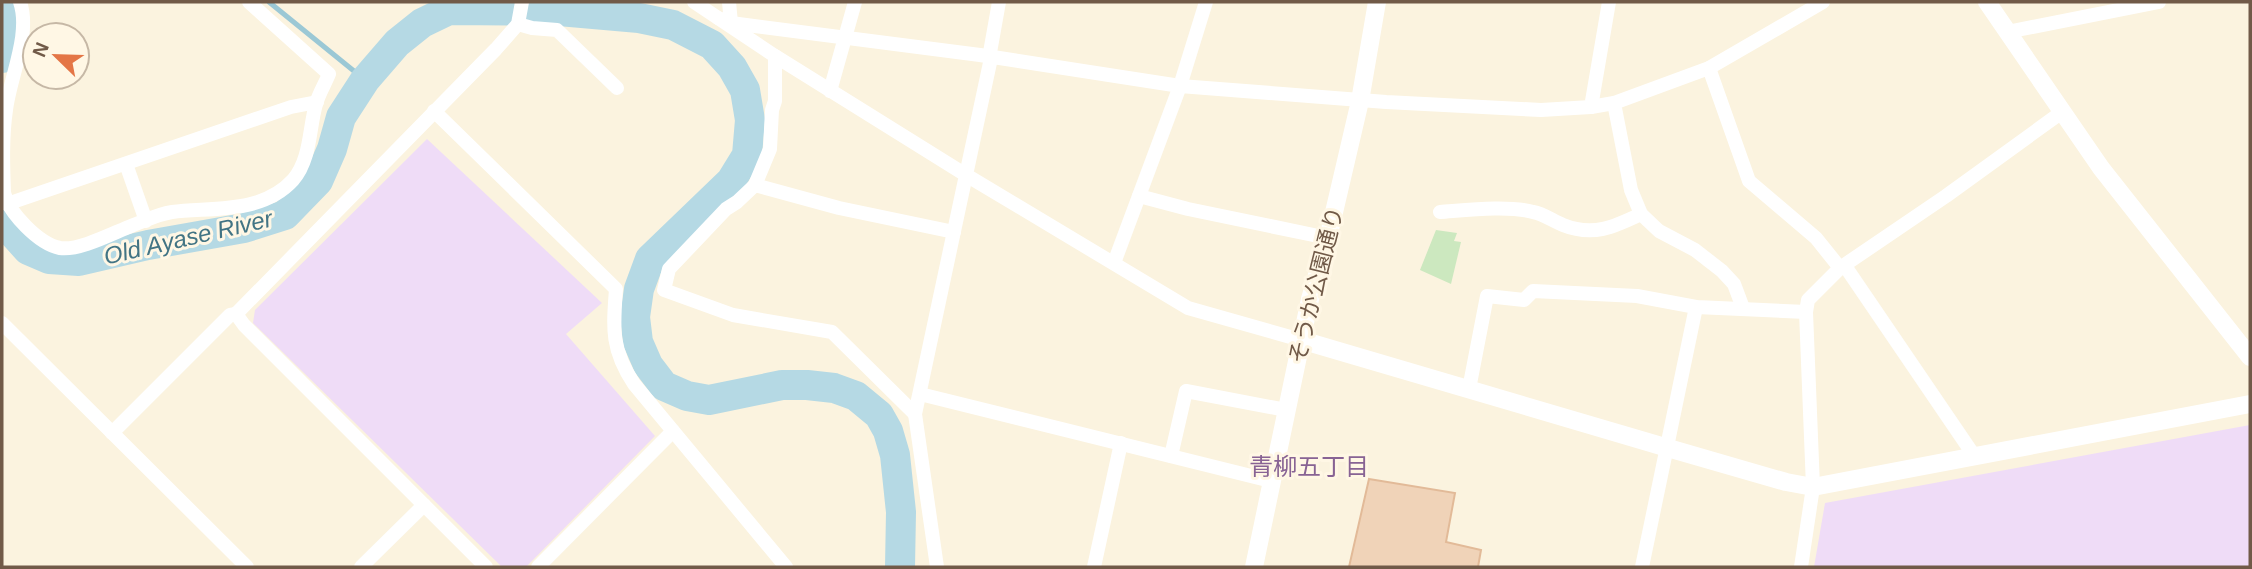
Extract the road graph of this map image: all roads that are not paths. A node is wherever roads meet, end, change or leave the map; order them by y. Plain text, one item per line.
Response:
1 (20, 2) edge
2 (249, 2) edge
3 (522, 2) edge
4 (694, 2) edge
5 (729, 2) edge
6 (855, 2) edge
7 (999, 2) edge
8 (1206, 2) edge
9 (1377, 2) edge
10 (1609, 2) edge
11 (1823, 2) edge
12 (1987, 2) edge
13 (2159, 2) edge
14 (724, 20) junction
15 (519, 24) junction
16 (2007, 32) junction
17 (845, 37) junction
18 (775, 56) junction
19 (990, 58) junction
20 (1709, 68) junction
21 (1180, 86) junction
22 (617, 88) dead end
23 (830, 91) junction
24 (1360, 101) junction
25 (317, 102) junction
26 (1614, 103) junction
27 (1591, 107) junction
28 (434, 111) junction
29 (2062, 112) junction
30 (126, 164) junction
31 (967, 175) junction
32 (755, 185) junction
33 (1139, 196) junction
34 (7, 204) junction
35 (1448, 214) dead end
36 (1641, 214) junction
37 (146, 221) junction
38 (954, 232) junction
39 (1328, 238) junction
40 (1114, 263) junction
41 (1842, 267) junction
42 (1696, 307) junction
43 (1743, 308) junction
44 (1806, 312) junction
45 (236, 314) junction
46 (2, 323) edge
47 (1301, 340) junction
48 (2250, 357) edge
49 (1468, 389) junction
50 (920, 394) junction
51 (2250, 404) edge
52 (1286, 410) junction
53 (915, 414) junction
54 (673, 431) junction
55 (112, 433) junction
56 (1121, 443) junction
57 (1668, 448) junction
58 (1171, 456) junction
59 (1975, 457) junction
60 (1271, 481) junction
61 (1813, 487) junction
62 (424, 505) junction
63 (247, 567) edge
64 (361, 567) edge
65 (486, 567) edge
66 (538, 567) edge
67 (786, 567) edge
68 (937, 567) edge
69 (1094, 567) edge
70 (1254, 567) edge
71 (1642, 567) edge
72 (1801, 567) edge

1 - 34 street
2 - 25 street
3 - 15 street
4 - 14 street
5 - 14 street
6 - 17 street
7 - 19 street
8 - 21 street
9 - 24 street, そうか公園通り
10 - 27 street
11 - 20 street
12 - 16 street
13 - 16 street
14 - 17 street
14 - 18 street
15 - 22 street
15 - 28 street
16 - 29 street
17 - 19 street
17 - 23 street
18 - 23 street
18 - 32 street
19 - 21 street
19 - 31 street
20 - 26 street
20 - 41 street
21 - 24 street
21 - 33 street
23 - 31 street
24 - 27 street
24 - 39 street, そうか公園通り
25 - 30 street
25 - 37 street
26 - 27 street
26 - 36 street
28 - 45 street
28 - 54 street
29 - 41 street
29 - 48 street
30 - 34 street
30 - 37 street
31 - 38 street
31 - 40 street
32 - 38 street
32 - 53 street
33 - 39 street
33 - 40 street
34 - 37 street
35 - 36 street
36 - 43 street
38 - 50 street
39 - 47 street, そうか公園通り
40 - 47 street
41 - 44 street
41 - 59 street
42 - 43 street
42 - 49 street
42 - 57 street
43 - 44 street
44 - 61 street
45 - 55 street
45 - 62 street
46 - 55 street
47 - 49 street
47 - 52 street, そうか公園通り
49 - 57 street
50 - 53 street
50 - 56 street
51 - 59 street
52 - 58 street
52 - 60 street, そうか公園通り
53 - 68 street
54 - 66 street
54 - 67 street
55 - 63 street
56 - 58 street
56 - 69 street
57 - 61 street
57 - 71 street
58 - 60 street
59 - 61 street
60 - 70 street, そうか公園通り
61 - 72 street
62 - 64 street
62 - 65 street

